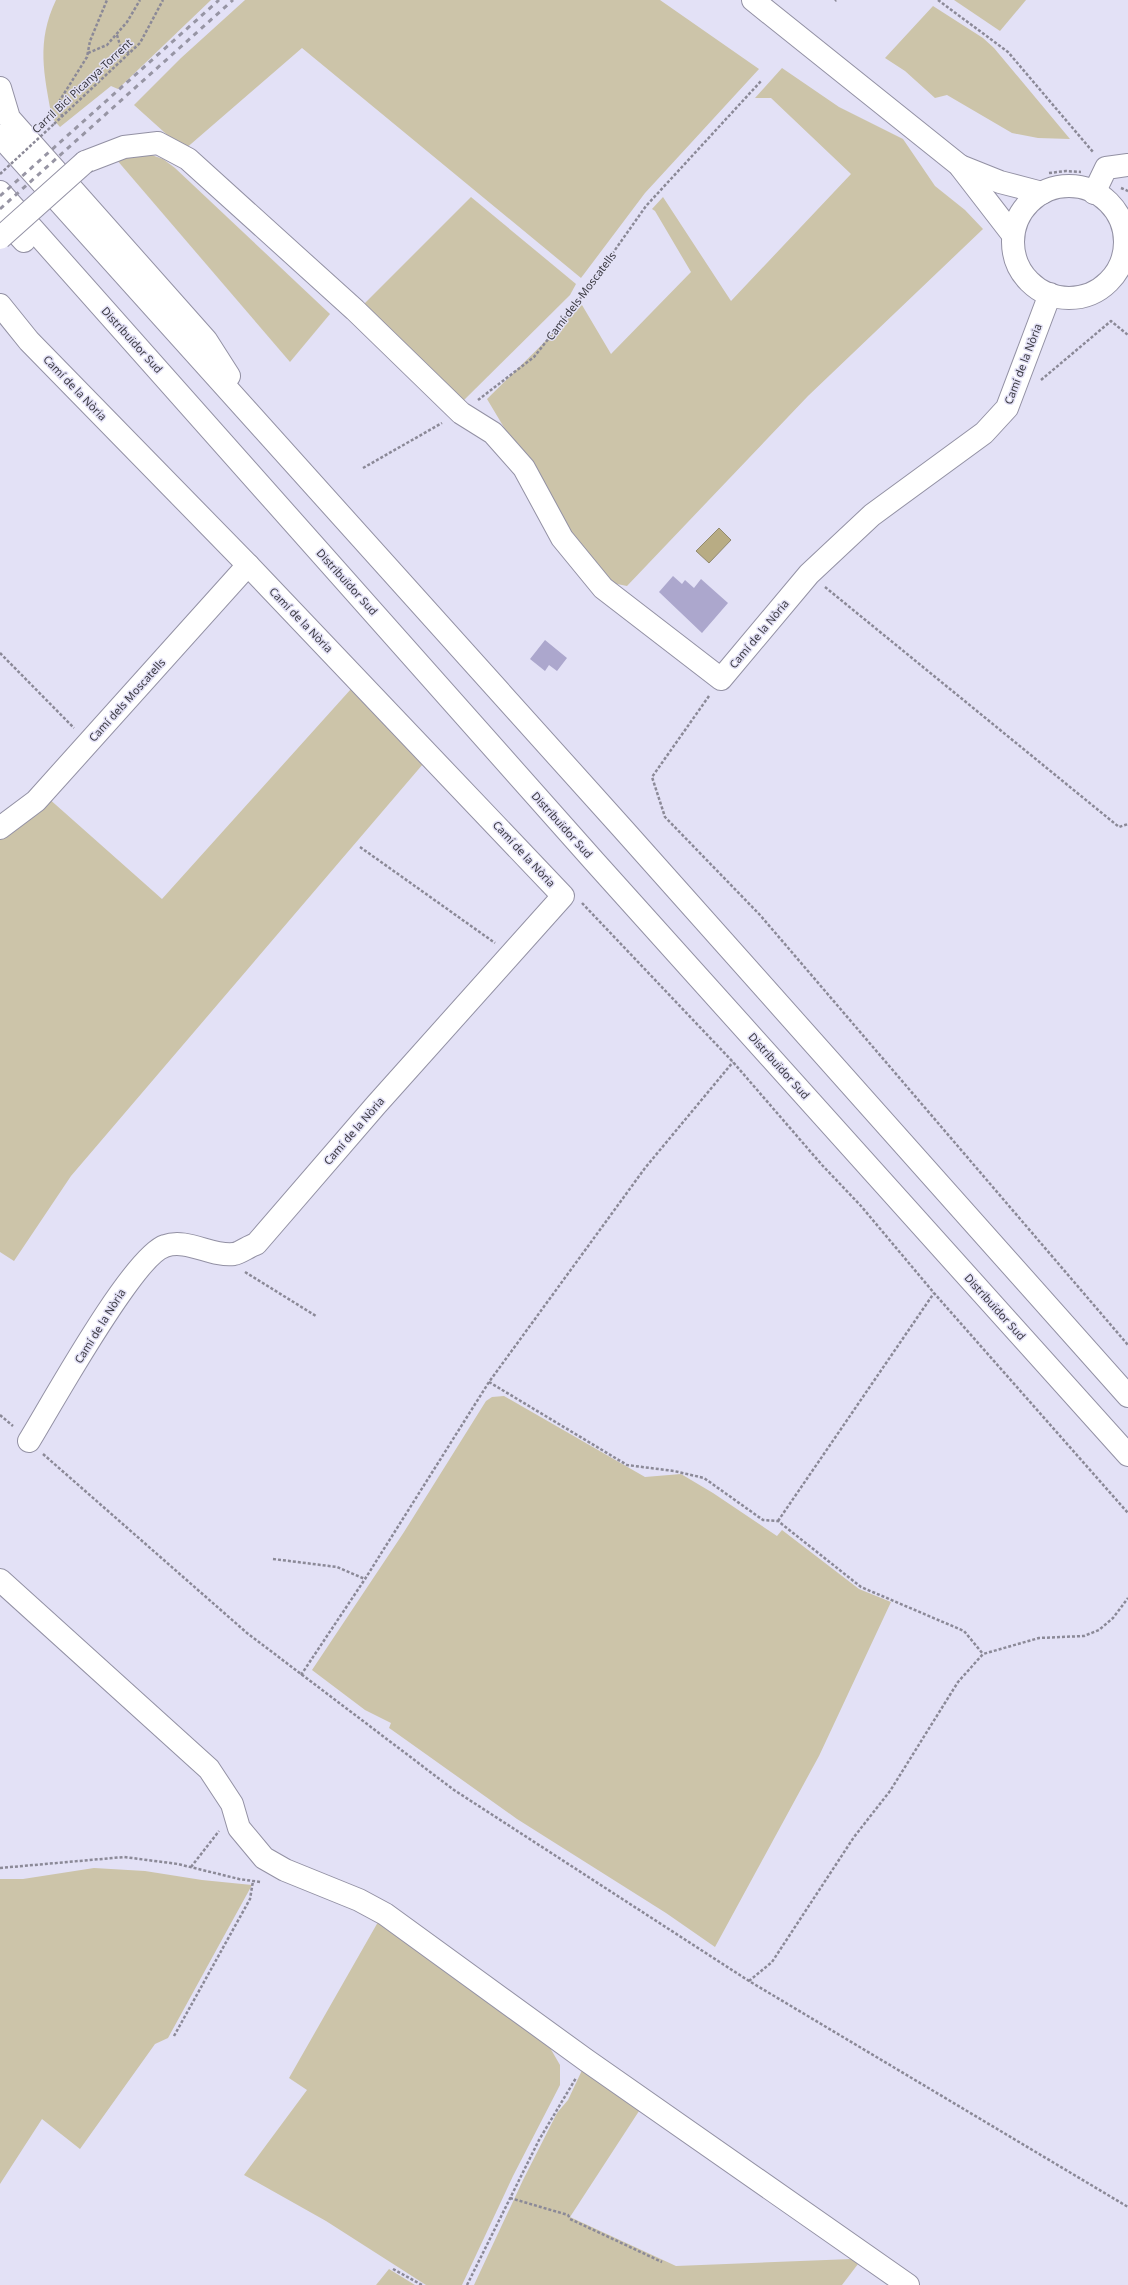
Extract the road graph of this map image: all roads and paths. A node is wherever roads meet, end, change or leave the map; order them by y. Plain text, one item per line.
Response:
1 (107, 0) edge
2 (140, 0) edge
3 (163, 0) edge
4 (753, 0) edge
5 (938, 0) edge
6 (117, 35) junction
7 (88, 53) junction
8 (129, 53) junction
9 (762, 80) dead end
10 (0, 88) edge
11 (62, 117) junction
12 (0, 136) edge
13 (959, 165) junction
14 (1128, 165) edge
15 (1106, 168) junction
16 (0, 174) edge
17 (1121, 188) dead end
18 (1128, 191) edge
19 (0, 192) edge
20 (1042, 193) junction
21 (1094, 193) junction
22 (0, 215) edge
23 (1124, 219) edge
24 (1013, 234) junction
25 (0, 238) edge
26 (1118, 278) edge
27 (1050, 294) junction
28 (0, 305) edge
29 (1128, 335) edge
30 (1038, 383) dead end
31 (461, 412) junction
32 (263, 430) junction
33 (363, 468) dead end
34 (251, 474) junction
35 (248, 565) junction
36 (809, 574) junction
37 (0, 653) edge
38 (721, 679) junction
39 (86, 745) junction
40 (1128, 824) edge
41 (0, 828) edge
42 (360, 847) dead end
43 (564, 896) junction
44 (510, 954) junction
45 (733, 1062) junction
46 (242, 1271) dead end
47 (934, 1293) junction
48 (316, 1316) dead end
49 (1128, 1345) edge
50 (490, 1382) junction
51 (1128, 1396) edge
52 (0, 1414) edge
53 (29, 1442) junction
54 (1128, 1455) edge
55 (1128, 1513) edge
56 (778, 1521) junction
57 (273, 1559) dead end
58 (365, 1579) junction
59 (0, 1580) edge
60 (1128, 1598) edge
61 (983, 1654) junction
62 (300, 1675) junction
63 (236, 1817) junction
64 (191, 1867) junction
65 (0, 1868) edge
66 (285, 1870) junction
67 (253, 1881) junction
68 (749, 1981) junction
69 (174, 2036) dead end
70 (586, 2060) junction
71 (510, 2198) junction
72 (1128, 2207) edge
73 (662, 2262) dead end
74 (393, 2269) dead end
75 (422, 2285) edge
76 (467, 2285) edge
77 (908, 2285) edge

1 - 7 path
2 - 6 path
3 - 8 path, Carril Bici Picanya-Torrent
4 - 13 main road
5 - 15 path
6 - 7 path
6 - 8 path
7 - 11 path
8 - 11 path, Carril Bici Picanya-Torrent
9 - 31 path, Camí dels Moscatells
10 - 32 main road
11 - 16 path, Carril Bici Picanya-Torrent, bridge
12 - 32 main road
13 - 20 main road
13 - 24 main road
14 - 15 main road
15 - 21 main road
17 - 18 path
19 - 34 main road, Distribuïdor Sud
20 - 21 main road
20 - 24 main road
21 - 23 main road
22 - 34 main road
23 - 26 main road
24 - 27 main road
25 - 31 main road, Camí de la Nòria, bridge
26 - 27 main road
27 - 36 main road, Camí de la Nòria
28 - 35 main road, Camí de la Nòria
29 - 30 path
31 - 33 path, Camí dels Moscatells
31 - 38 main road, Camí de la Nòria
32 - 51 main road
34 - 54 main road, Distribuïdor Sud
35 - 39 main road, Camí dels Moscatells
35 - 43 main road, Camí de la Nòria
36 - 38 main road, Camí de la Nòria
36 - 40 path
37 - 39 path
38 - 49 path
39 - 41 main road, Camí dels Moscatells
42 - 44 path
43 - 44 main road, Camí de la Nòria
43 - 45 path
44 - 53 main road, Camí de la Nòria
45 - 47 path
45 - 50 path
46 - 48 path
47 - 55 path
47 - 56 path
50 - 56 path
50 - 58 path
52 - 53 path
53 - 62 path
56 - 61 path
57 - 58 path
58 - 62 path
59 - 63 main road
60 - 61 path
61 - 68 path
62 - 68 path
63 - 64 path
63 - 66 main road
64 - 65 path
64 - 67 path
66 - 67 path
66 - 70 main road
67 - 69 path
68 - 72 path
70 - 71 path
70 - 77 main road
71 - 73 path
71 - 76 path
74 - 75 path

